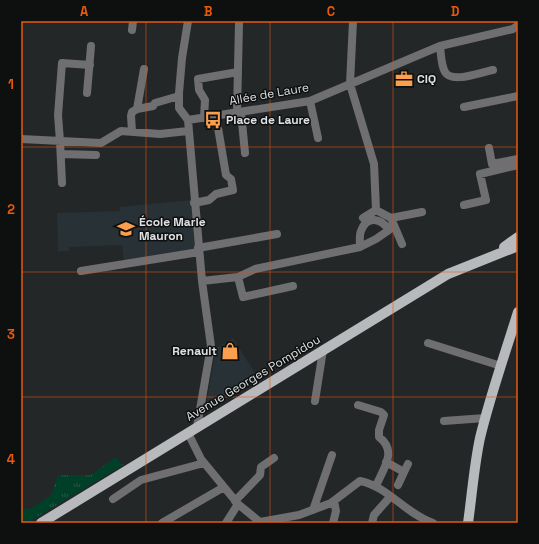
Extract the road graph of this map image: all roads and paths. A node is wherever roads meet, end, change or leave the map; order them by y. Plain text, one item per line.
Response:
1 (188, 21) edge
2 (353, 21) edge
3 (239, 23) dead end
4 (517, 27) edge
5 (92, 46) dead end
6 (440, 46) junction
7 (90, 65) junction
8 (144, 69) dead end
9 (493, 70) dead end
10 (238, 72) junction
11 (350, 84) junction
12 (87, 93) dead end
13 (179, 96) junction
14 (518, 96) edge
15 (310, 101) junction
16 (464, 107) dead end
17 (137, 109) junction
18 (239, 112) junction
19 (216, 116) junction
20 (204, 118) junction
21 (188, 120) junction
22 (188, 131) junction
23 (132, 132) junction
24 (318, 138) dead end
25 (21, 139) edge
26 (60, 141) junction
27 (489, 148) dead end
28 (245, 153) dead end
29 (61, 154) junction
30 (96, 156) dead end
31 (518, 159) edge
32 (518, 165) edge
33 (62, 183) dead end
34 (194, 203) junction
35 (464, 205) dead end
36 (376, 210) junction
37 (422, 212) dead end
38 (363, 218) dead end
39 (391, 218) junction
40 (277, 234) dead end
41 (518, 237) edge
42 (402, 244) dead end
43 (518, 246) edge
44 (360, 247) dead end
45 (199, 250) junction
46 (481, 260) junction
47 (81, 271) dead end
48 (238, 277) junction
49 (202, 281) junction
50 (293, 286) dead end
51 (518, 315) edge
52 (428, 343) dead end
53 (323, 350) junction
54 (501, 366) junction
55 (315, 401) dead end
56 (358, 405) dead end
57 (485, 418) junction
58 (444, 421) dead end
59 (197, 427) junction
60 (188, 433) junction
61 (332, 455) dead end
62 (274, 458) dead end
63 (386, 462) junction
64 (204, 463) junction
65 (408, 464) dead end
66 (404, 472) junction
67 (398, 485) dead end
68 (376, 486) junction
69 (224, 487) junction
70 (390, 497) junction
71 (113, 499) dead end
72 (334, 500) junction
73 (237, 503) junction
74 (313, 510) junction
75 (227, 522) edge
76 (40, 523) edge
77 (162, 523) edge
78 (333, 523) edge
79 (372, 523) edge
80 (433, 523) edge
81 (468, 523) edge

1 - 13 street
2 - 11 street
3 - 10 street
4 - 6 street, Allée de Laure
5 - 7 street
6 - 9 street
6 - 11 street, Allée de Laure
7 - 12 street
7 - 26 street
8 - 17 street
10 - 18 street
10 - 20 street
11 - 15 street, Allée de Laure
11 - 36 street
13 - 17 street
13 - 21 street
14 - 16 street
15 - 18 street, Allée de Laure
15 - 24 street
17 - 23 street
18 - 19 street, Allée de Laure
18 - 28 street
19 - 20 street, Allée de Laure
19 - 34 street
20 - 21 street, Allée de Laure
21 - 22 street
22 - 23 street
22 - 34 street
23 - 26 street
25 - 26 street
26 - 29 street
27 - 31 street
29 - 30 street
29 - 33 street
32 - 35 street
34 - 45 street
36 - 38 street
36 - 39 street
37 - 39 street
39 - 42 street
40 - 45 street
41 - 46 main road, Avenue Georges Pompidou
43 - 46 main road, Avenue Georges Pompidou
44 - 48 street
45 - 47 street
45 - 49 street
46 - 53 main road, Avenue Georges Pompidou
48 - 49 street
48 - 50 street
49 - 59 street
51 - 54 main road
52 - 54 street
53 - 55 street
53 - 59 main road, Avenue Georges Pompidou
54 - 57 main road
56 - 63 street
57 - 58 street
57 - 81 main road
59 - 60 main road, Avenue Georges Pompidou
60 - 64 street
60 - 76 main road, Avenue Georges Pompidou
61 - 74 street
62 - 73 street
63 - 66 street
63 - 68 street
64 - 69 street
64 - 71 street
65 - 66 street
66 - 67 street
68 - 70 street
68 - 72 street
69 - 73 street
69 - 77 street
70 - 79 street
70 - 80 street
72 - 74 street
72 - 78 street
73 - 74 street
73 - 75 street

